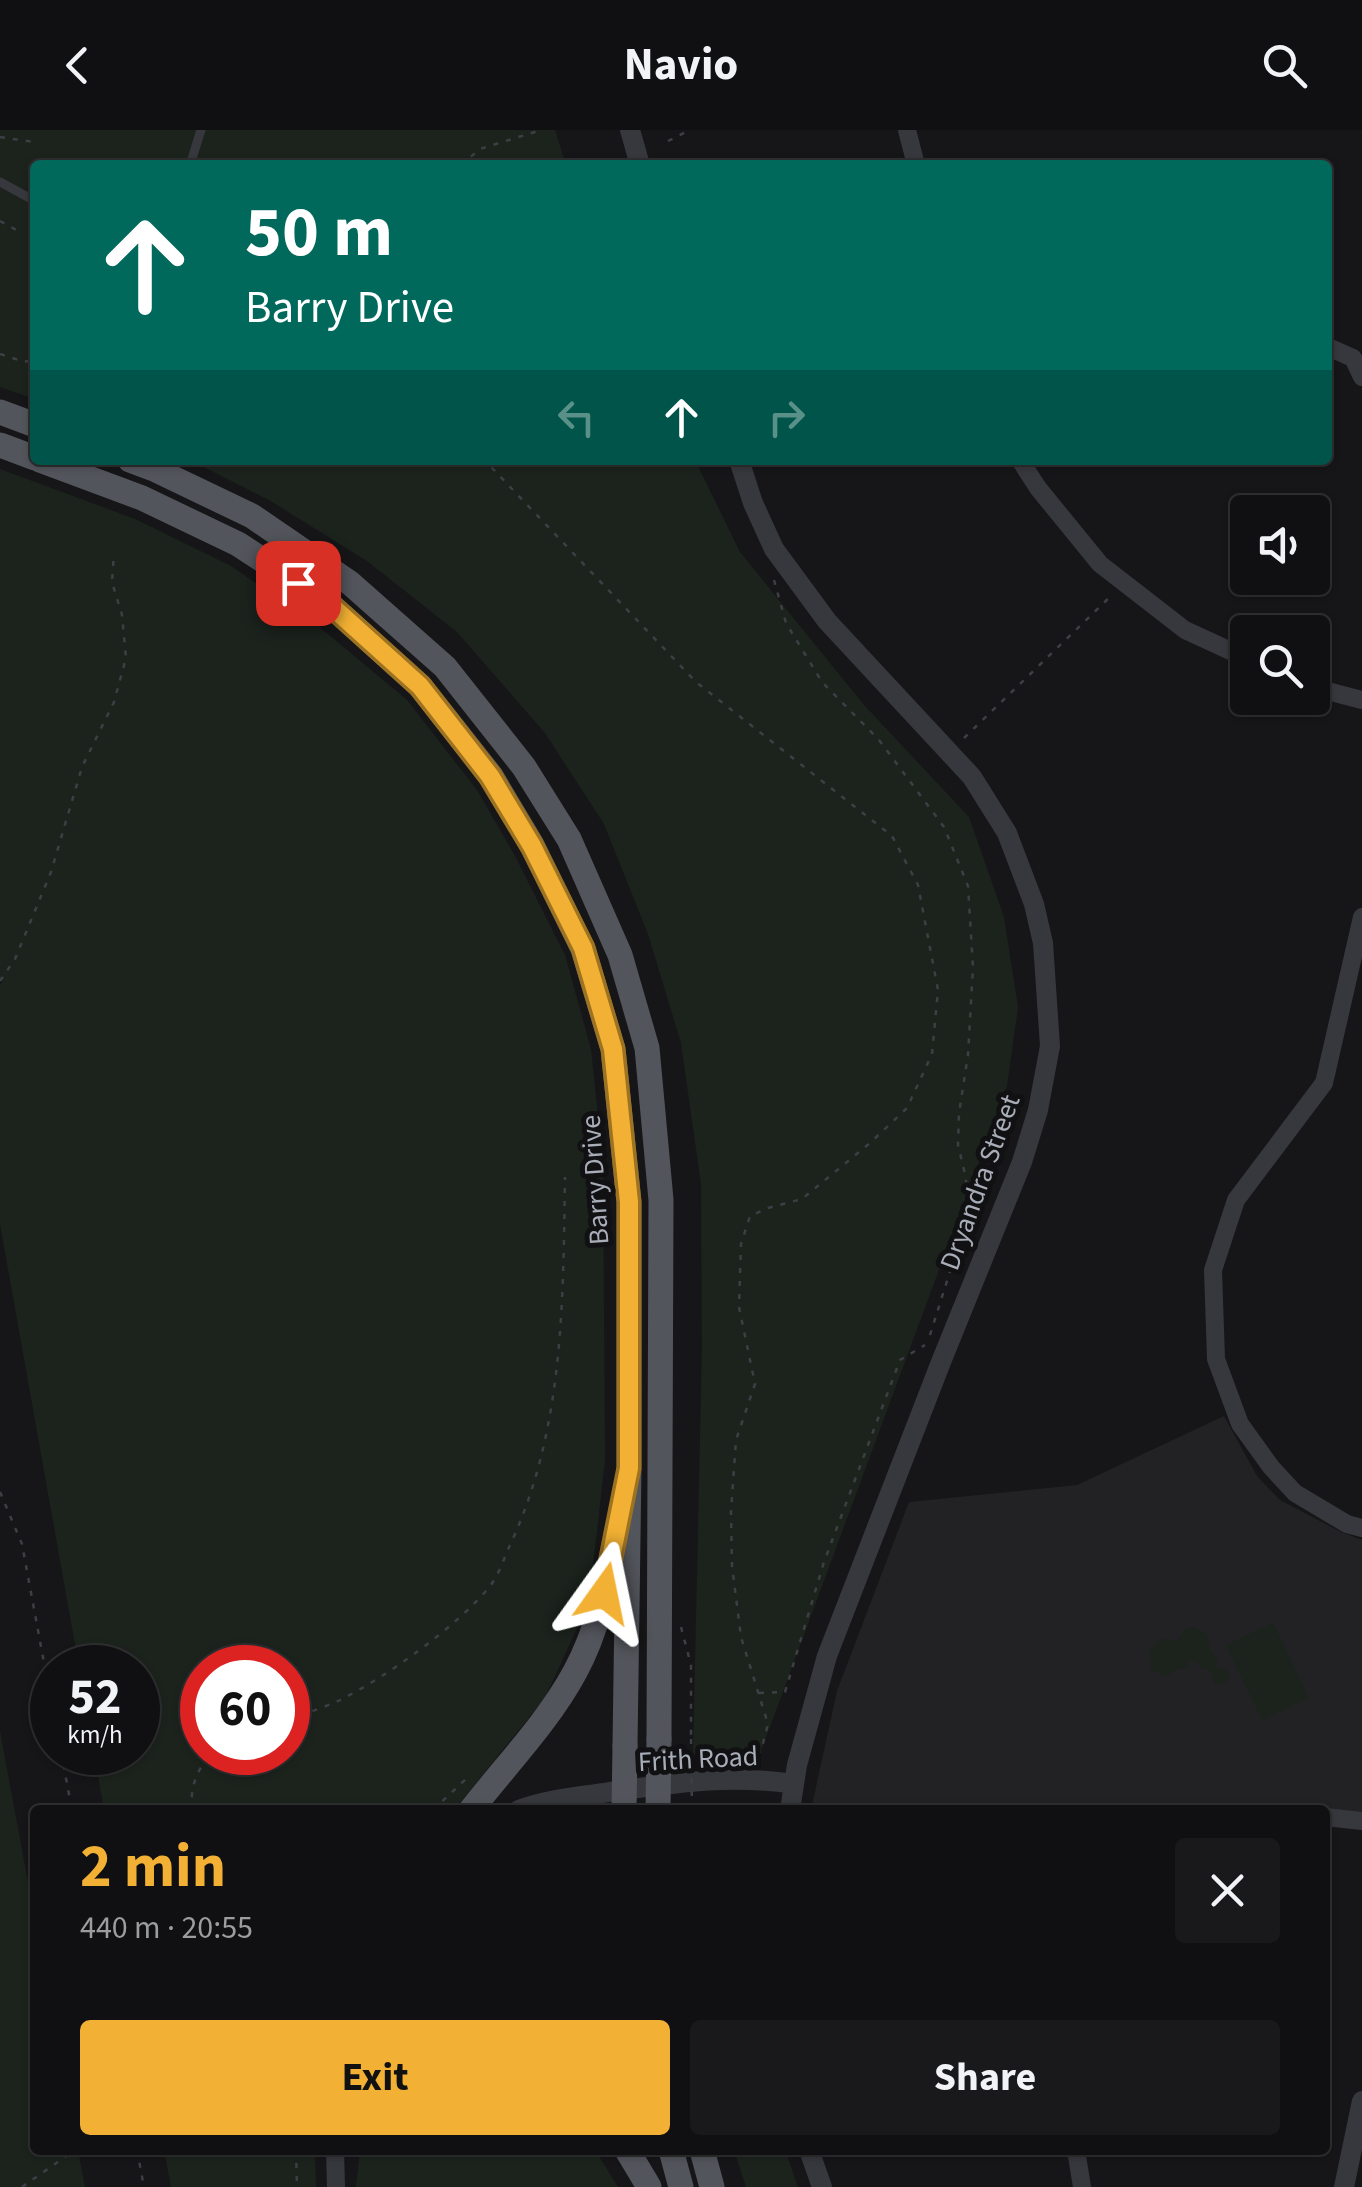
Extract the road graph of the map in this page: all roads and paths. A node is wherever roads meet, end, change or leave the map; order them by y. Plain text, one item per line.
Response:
1 (201, 130) edge
2 (541, 130) edge
3 (630, 130) edge
4 (690, 130) edge
5 (907, 130) edge
6 (0, 137) edge
7 (668, 141) dead end
8 (34, 142) dead end
9 (192, 160) edge
10 (467, 160) edge
11 (639, 160) edge
12 (915, 160) edge
13 (0, 182) edge
14 (30, 198) edge
15 (0, 221) edge
16 (20, 232) dead end
17 (1332, 348) edge
18 (0, 354) edge
19 (30, 362) edge
20 (1362, 377) edge
21 (0, 412) edge
22 (30, 423) edge
23 (0, 445) edge
24 (30, 456) edge
25 (53, 465) edge
26 (143, 465) edge
27 (488, 465) edge
28 (491, 465) edge
29 (741, 465) edge
30 (1023, 465) edge
31 (492, 468) junction
32 (774, 549) junction
33 (114, 552) dead end
34 (1125, 583) junction
35 (1230, 651) edge
36 (1330, 692) edge
37 (1362, 700) edge
38 (960, 743) dead end
39 (1362, 917) edge
40 (0, 981) edge
41 (565, 1177) dead end
42 (629, 1468) junction
43 (0, 1492) edge
44 (1362, 1528) edge
45 (41, 1645) edge
46 (758, 1693) junction
47 (310, 1712) edge
48 (691, 1739) dead end
49 (744, 1764) dead end
50 (698, 1767) dead end
51 (681, 1769) dead end
52 (65, 1775) edge
53 (199, 1775) edge
54 (794, 1784) junction
55 (614, 1802) edge
56 (71, 1805) edge
57 (192, 1805) edge
58 (475, 1805) edge
59 (532, 1805) edge
60 (658, 1805) edge
61 (692, 1805) edge
62 (791, 1805) edge
63 (1330, 1818) edge
64 (1362, 1821) edge
65 (1362, 2101) edge
66 (1359, 2133) edge
67 (68, 2155) edge
68 (137, 2155) edge
69 (296, 2155) edge
70 (335, 2155) edge
71 (630, 2155) edge
72 (672, 2155) edge
73 (703, 2155) edge
74 (811, 2155) edge
75 (1077, 2155) edge
76 (22, 2187) edge
77 (144, 2187) edge
78 (298, 2187) edge
79 (336, 2187) edge
80 (649, 2187) edge
81 (681, 2187) edge
82 (712, 2187) edge
83 (822, 2187) edge
84 (1082, 2187) edge
85 (1344, 2187) edge

1 - 9 lane
2 - 10 path
3 - 11 street
4 - 7 path
5 - 12 street
6 - 8 path
13 - 14 lane
15 - 16 path
17 - 20 street
18 - 19 path
21 - 22 main road
23 - 24 main road, Barry Drive
25 - 42 main road, Barry Drive
26 - 60 main road, bridge
27 - 31 path
28 - 31 path
29 - 32 street, Dryandra Street
30 - 34 street
31 - 46 path
32 - 46 path
32 - 54 street, Dryandra Street
33 - 40 path
34 - 35 street
34 - 38 path
36 - 37 street
39 - 44 street
41 - 47 path
42 - 55 main road, Barry Drive, bridge
42 - 58 main road
43 - 45 path
46 - 49 path
48 - 61 path, bridge
50 - 51 path
52 - 56 path
53 - 57 path
54 - 55 street, Frith Road
54 - 62 street, Dryandra Street
55 - 59 street, Frith Road
63 - 64 street
65 - 66 street
66 - 85 street
67 - 76 path
68 - 77 path
69 - 78 path
70 - 79 street
71 - 80 main road
72 - 81 main road
73 - 82 main road
74 - 83 street
75 - 84 street

